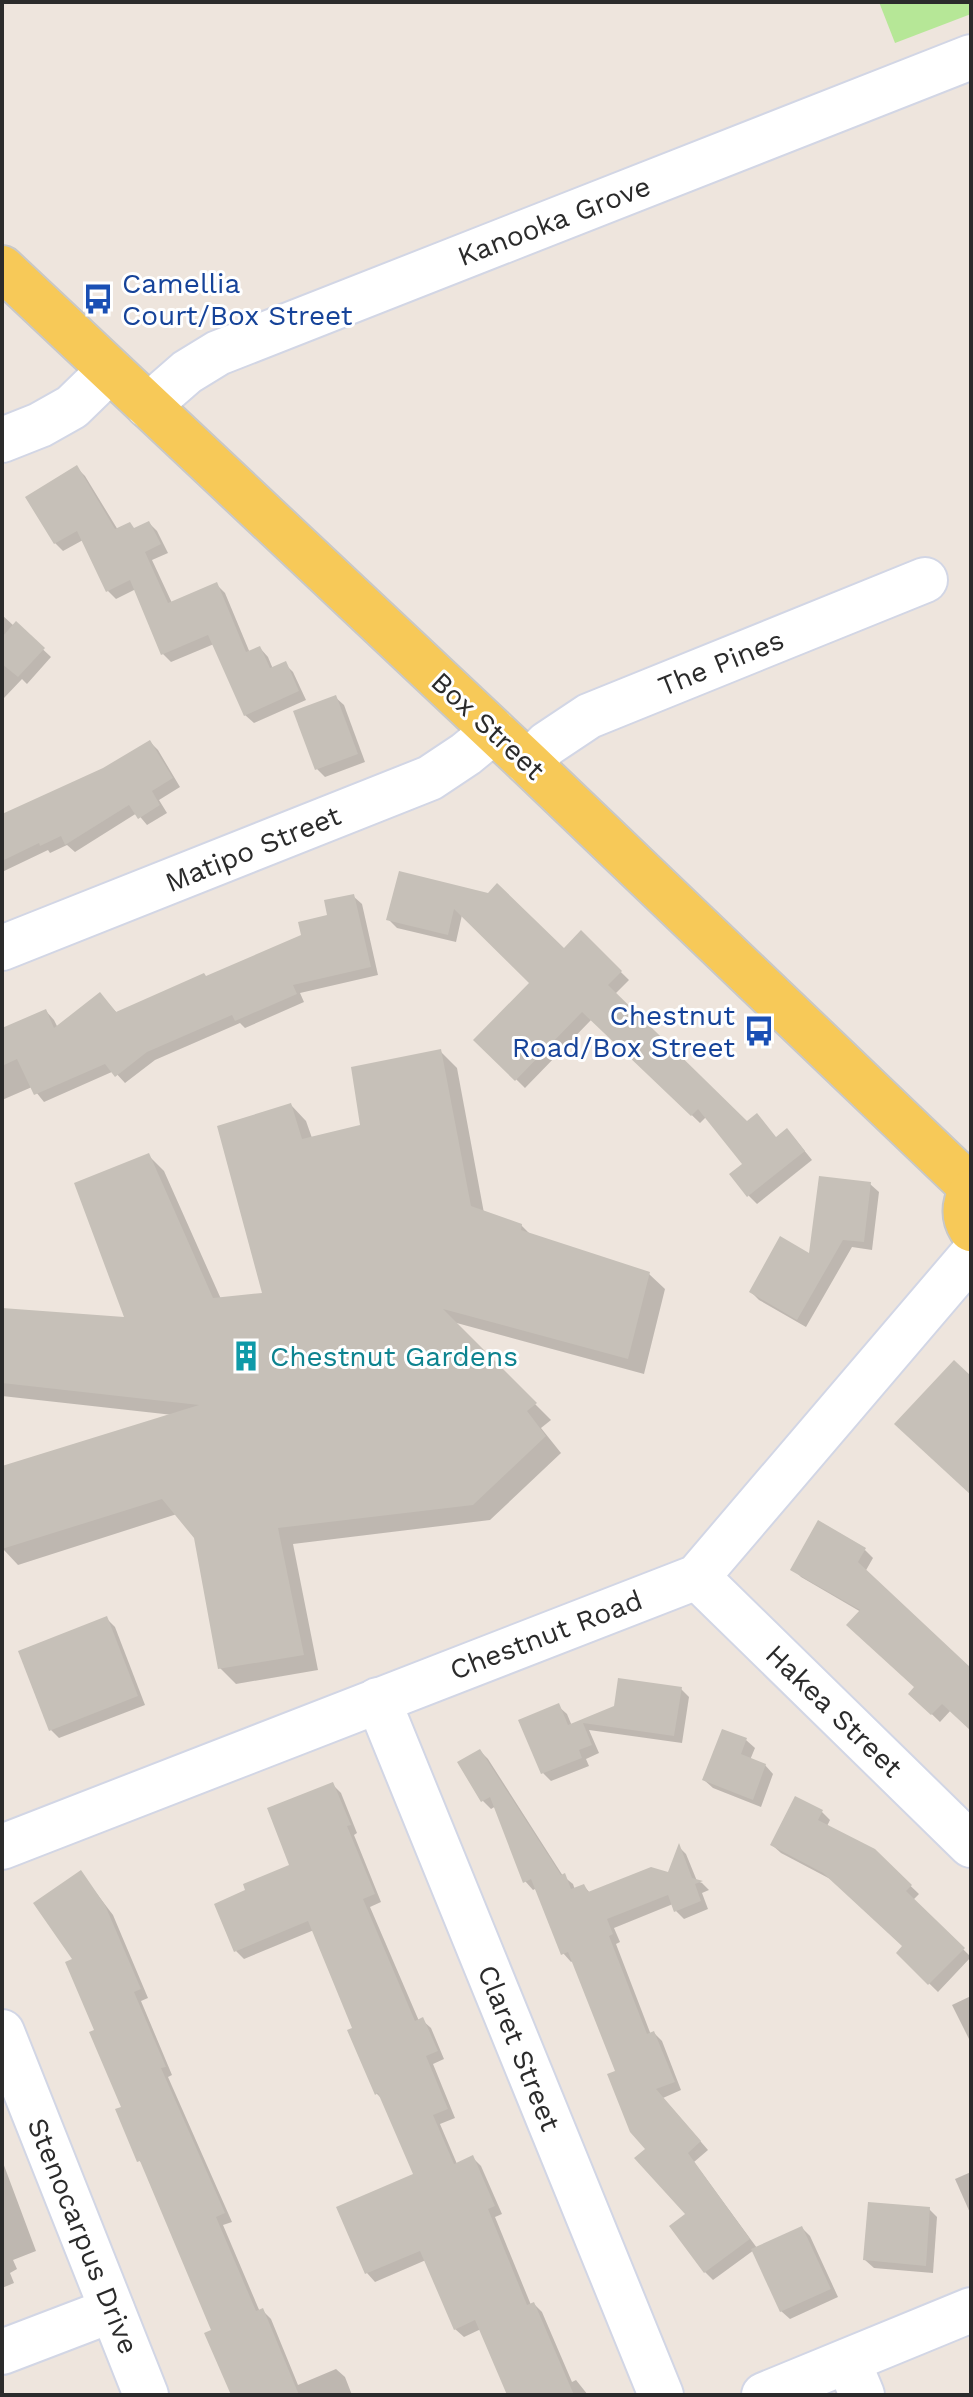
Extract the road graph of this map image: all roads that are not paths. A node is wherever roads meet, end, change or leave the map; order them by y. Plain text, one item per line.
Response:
1 (971, 57) edge
2 (2, 268) edge
3 (110, 370) junction
4 (148, 406) junction
5 (2, 440) edge
6 (925, 580) dead end
7 (494, 731) junction
8 (528, 763) junction
9 (2, 948) edge
10 (971, 1190) edge
11 (971, 1229) edge
12 (971, 1256) edge
13 (697, 1577) junction
14 (378, 1700) junction
15 (971, 1845) edge
16 (2, 1847) edge
17 (2, 2032) edge
18 (112, 2310) junction
19 (971, 2310) edge
20 (2, 2352) edge
21 (855, 2378) edge
22 (146, 2395) edge
23 (661, 2395) edge
24 (764, 2395) edge

1 - 4 street, Kanooka Grove
2 - 3 main road, Box Street
3 - 4 main road, Box Street
3 - 5 street
4 - 7 main road, Box Street
6 - 8 street, The Pines
7 - 8 main road, Box Street
7 - 9 street, Matipo Street
8 - 10 main road, Box Street
10 - 11 main road
12 - 13 street, Chestnut Road
13 - 14 street, Chestnut Road
13 - 15 street, Hakea Street
14 - 16 street, Chestnut Road
14 - 23 street, Claret Street
17 - 18 street, Stenocarpus Drive
18 - 20 street
18 - 22 street, Stenocarpus Drive
19 - 21 street
21 - 24 street

